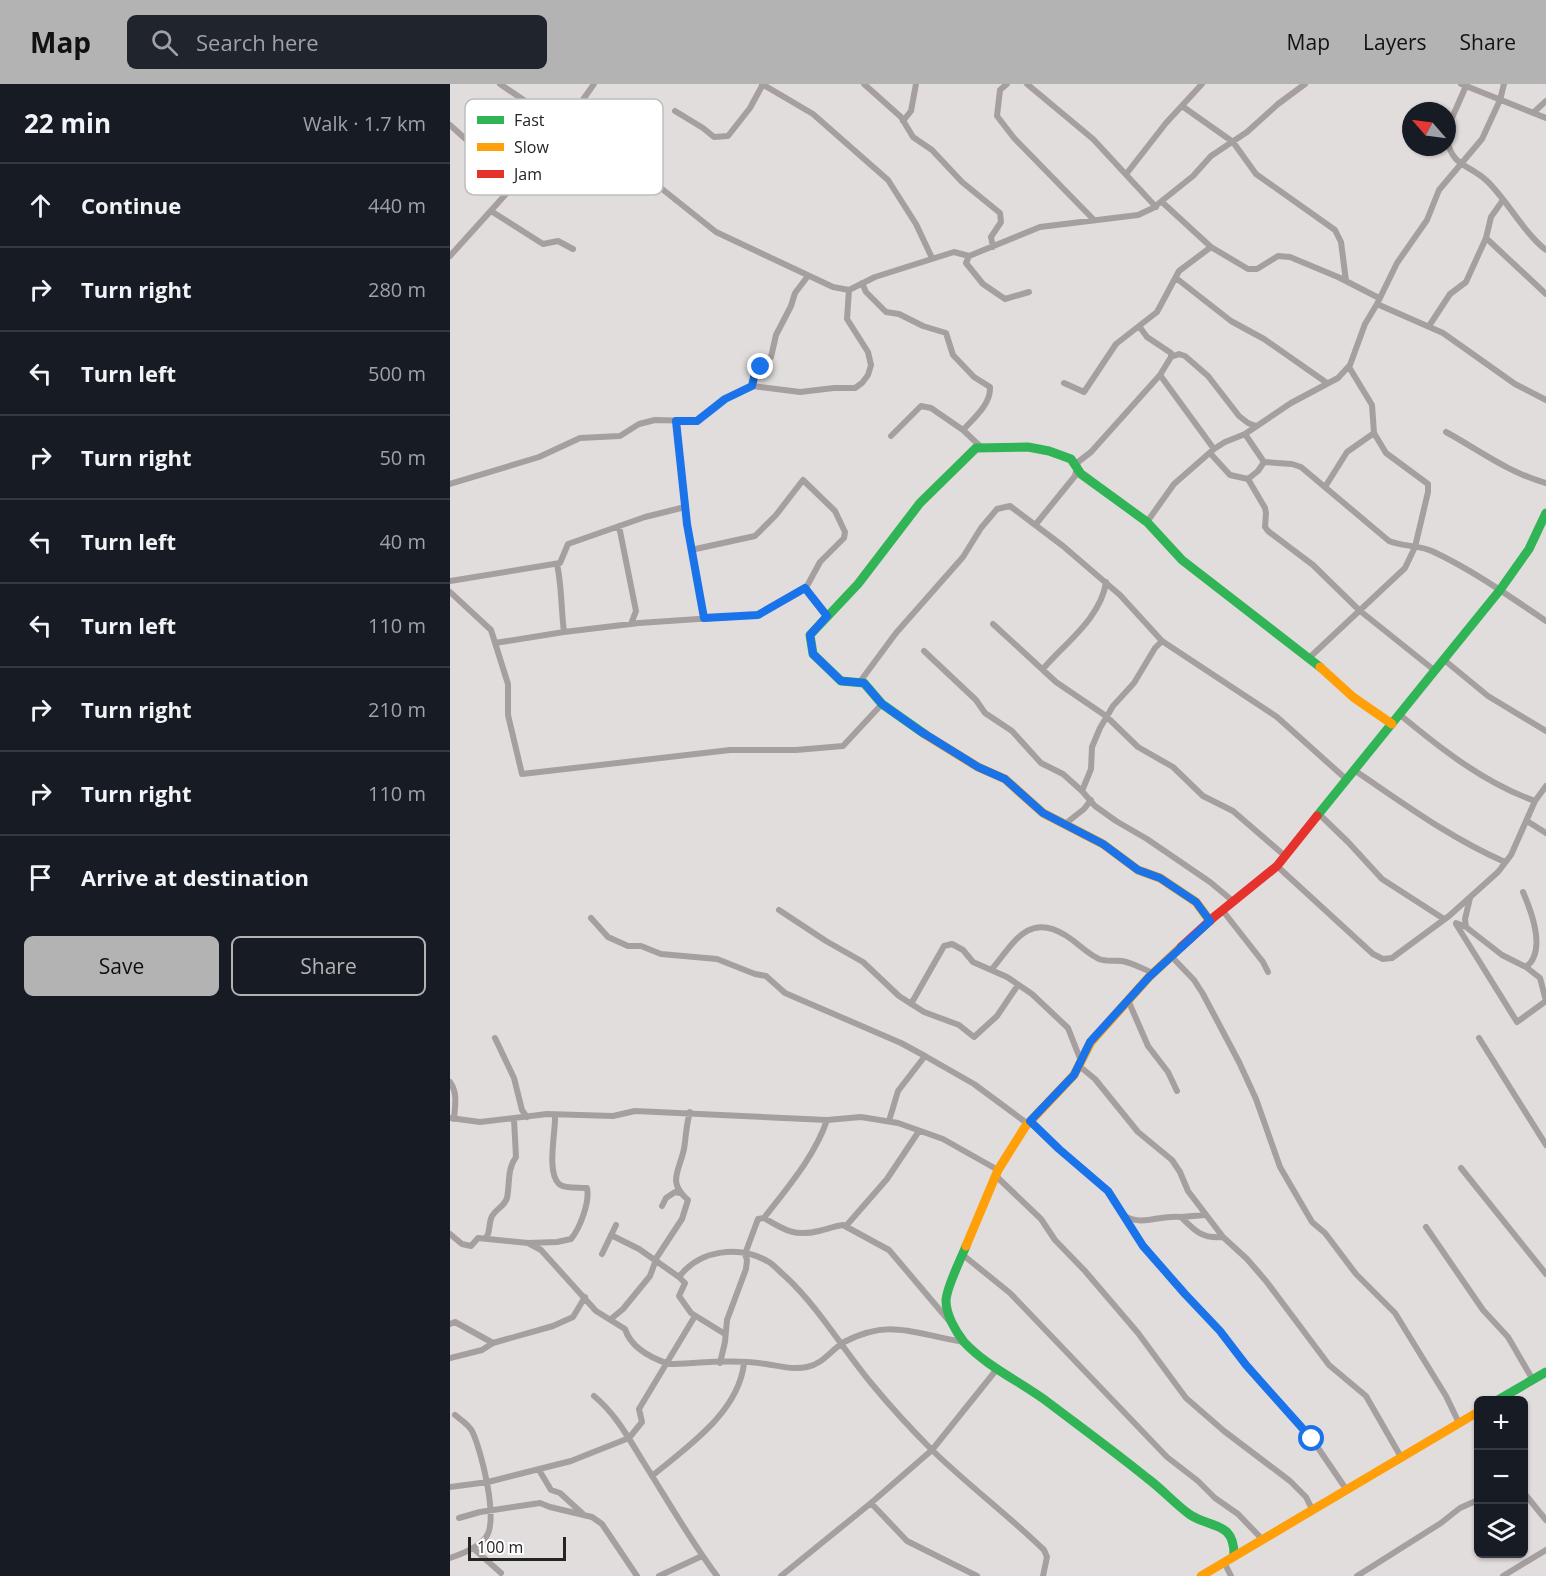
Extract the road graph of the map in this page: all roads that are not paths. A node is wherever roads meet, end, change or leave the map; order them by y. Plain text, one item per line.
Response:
1 (500, 84) edge
2 (594, 84) edge
3 (762, 84) edge
4 (864, 84) edge
5 (916, 84) edge
6 (1007, 84) edge
7 (1027, 84) edge
8 (1202, 84) edge
9 (1305, 84) edge
10 (1504, 84) edge
11 (1463, 85) edge
12 (522, 99) edge
13 (584, 99) edge
14 (1500, 100) junction
15 (1546, 101) edge
16 (1456, 105) edge
17 (1182, 106) junction
18 (675, 111) dead end
19 (1533, 113) junction
20 (1546, 118) edge
21 (903, 121) junction
22 (450, 125) edge
23 (465, 139) edge
24 (1233, 142) junction
25 (1452, 156) edge
26 (1460, 165) junction
27 (1127, 173) junction
28 (663, 190) edge
29 (505, 195) edge
30 (1503, 200) junction
31 (1162, 202) junction
32 (1156, 207) junction
33 (491, 211) junction
34 (1094, 220) junction
35 (1486, 238) junction
36 (993, 247) junction
37 (1211, 247) junction
38 (573, 249) dead end
39 (1546, 250) edge
40 (450, 256) edge
41 (969, 256) junction
42 (932, 258) junction
43 (808, 276) junction
44 (1176, 278) junction
45 (1346, 281) junction
46 (862, 284) junction
47 (849, 290) junction
48 (1029, 292) dead end
49 (1546, 294) edge
50 (1378, 301) junction
51 (1139, 326) junction
52 (1429, 326) junction
53 (1172, 357) junction
54 (1349, 367) junction
55 (1160, 375) junction
56 (1064, 383) dead end
57 (1327, 383) junction
58 (752, 386) junction
59 (1546, 400) edge
60 (676, 421) junction
61 (1256, 426) junction
62 (963, 430) junction
63 (1446, 432) dead end
64 (1374, 433) junction
65 (1245, 434) junction
66 (891, 436) dead end
67 (981, 447) junction
68 (1212, 451) junction
69 (1264, 462) junction
70 (1076, 468) junction
71 (1248, 479) junction
72 (1546, 483) edge
73 (450, 484) edge
74 (1325, 487) junction
75 (685, 507) junction
76 (1546, 513) edge
77 (1148, 522) junction
78 (1036, 524) junction
79 (619, 526) junction
80 (1415, 547) junction
81 (692, 550) junction
82 (557, 564) junction
83 (450, 581) edge
84 (1106, 582) junction
85 (805, 588) junction
86 (1500, 590) junction
87 (450, 592) edge
88 (1359, 610) junction
89 (827, 616) junction
90 (704, 618) junction
91 (1546, 621) edge
92 (631, 624) junction
93 (993, 624) dead end
94 (564, 632) junction
95 (1162, 641) junction
96 (495, 643) junction
97 (924, 651) dead end
98 (1309, 658) junction
99 (1443, 659) junction
100 (1043, 669) junction
101 (1434, 670) junction
102 (859, 683) junction
103 (882, 704) junction
104 (1399, 714) junction
105 (1107, 716) junction
106 (1392, 724) junction
107 (1546, 731) edge
108 (1354, 770) junction
109 (1346, 779) junction
110 (1546, 786) edge
111 (1082, 791) junction
112 (1090, 800) junction
113 (1535, 801) junction
114 (1319, 814) junction
115 (1527, 821) junction
116 (1065, 824) junction
117 (1546, 833) edge
118 (1285, 856) junction
119 (1504, 862) junction
120 (1277, 866) junction
121 (1523, 892) dead end
122 (1470, 897) junction
123 (1234, 902) junction
124 (779, 910) dead end
125 (1223, 911) junction
126 (1446, 917) junction
127 (591, 918) dead end
128 (1210, 921) junction
129 (1456, 924) junction
130 (1466, 927) junction
131 (1171, 956) junction
132 (1526, 967) junction
133 (992, 969) junction
134 (1268, 972) dead end
135 (1153, 973) junction
136 (1018, 985) junction
137 (1128, 1000) junction
138 (1546, 1001) edge
139 (911, 1004) junction
140 (495, 1038) dead end
141 (1479, 1038) dead end
142 (925, 1056) junction
143 (1079, 1063) junction
144 (450, 1082) edge
145 (1177, 1090) dead end
146 (690, 1112) junction
147 (555, 1115) junction
148 (527, 1117) junction
149 (452, 1119) edge
150 (514, 1119) junction
151 (827, 1120) junction
152 (889, 1121) junction
153 (1029, 1123) junction
154 (919, 1131) junction
155 (1546, 1145) edge
156 (1461, 1168) dead end
157 (997, 1173) junction
158 (680, 1193) junction
159 (662, 1206) dead end
160 (1205, 1215) junction
161 (1124, 1216) junction
162 (1181, 1217) junction
163 (764, 1218) junction
164 (616, 1225) dead end
165 (846, 1226) junction
166 (1425, 1227) dead end
167 (450, 1234) edge
168 (611, 1235) junction
169 (1223, 1237) junction
170 (486, 1238) junction
171 (528, 1243) junction
172 (602, 1254) dead end
173 (745, 1254) junction
174 (963, 1254) junction
175 (656, 1261) junction
176 (1546, 1274) edge
177 (679, 1277) junction
178 (585, 1297) junction
179 (946, 1301) junction
180 (938, 1307) junction
181 (695, 1316) junction
182 (611, 1319) junction
183 (450, 1324) edge
184 (954, 1328) junction
185 (725, 1334) junction
186 (964, 1342) junction
187 (493, 1343) junction
188 (842, 1344) junction
189 (450, 1358) edge
190 (720, 1362) junction
191 (666, 1363) junction
192 (744, 1363) junction
193 (997, 1369) junction
194 (1546, 1372) edge
195 (1533, 1380) junction
196 (594, 1396) dead end
197 (1506, 1396) edge
198 (455, 1415) dead end
199 (1474, 1415) edge
200 (1459, 1423) junction
201 (629, 1438) junction
202 (932, 1450) junction
203 (1401, 1457) junction
204 (539, 1470) junction
205 (652, 1476) junction
206 (488, 1482) junction
207 (450, 1487) edge
208 (1346, 1489) junction
209 (1528, 1498) edge
210 (1474, 1502) edge
211 (871, 1503) junction
212 (1312, 1509) junction
213 (489, 1511) junction
214 (583, 1515) junction
215 (459, 1518) dead end
216 (1546, 1521) edge
217 (1262, 1539) junction
218 (473, 1548) junction
219 (1546, 1550) edge
220 (1234, 1555) junction
221 (702, 1556) junction
222 (450, 1558) edge
223 (1224, 1562) junction
224 (1521, 1566) junction
225 (501, 1573) dead end
226 (637, 1576) edge
227 (658, 1576) edge
228 (717, 1576) edge
229 (781, 1576) edge
230 (977, 1576) edge
231 (1043, 1576) edge
232 (1201, 1576) edge
233 (1231, 1576) edge
234 (1357, 1576) edge
235 (1503, 1576) edge
236 (1522, 1576) edge

1 - 12 street
2 - 13 street
3 - 18 street
3 - 42 street
4 - 21 street
5 - 21 street
6 - 34 street
7 - 27 street
8 - 17 street
9 - 24 street
10 - 14 street
11 - 14 street
11 - 16 street
14 - 19 street
14 - 26 street
15 - 19 street
17 - 24 street
17 - 27 street
19 - 20 street
21 - 36 street
22 - 23 street
24 - 31 street
24 - 45 street
25 - 26 street
26 - 30 street
26 - 50 street
27 - 32 street
28 - 43 street
29 - 33 street
30 - 35 street
30 - 39 street
31 - 32 street
31 - 37 street
32 - 34 street
33 - 38 street
33 - 40 street
34 - 36 street
35 - 49 street
35 - 52 street
36 - 41 street
37 - 44 street
37 - 45 street
41 - 42 street
41 - 48 street
42 - 46 street
43 - 47 street
43 - 58 street
44 - 51 street
44 - 57 street
45 - 50 street
46 - 47 street
46 - 62 street
47 - 58 street
50 - 52 street
50 - 54 street
51 - 53 street
51 - 56 street
52 - 59 street
53 - 55 street
53 - 61 street
54 - 57 street
54 - 64 street
55 - 68 street
55 - 70 street
57 - 61 street
58 - 60 street
60 - 73 street
60 - 75 street
61 - 65 street
62 - 66 street
62 - 67 street
63 - 72 street
64 - 74 street
64 - 80 street
65 - 68 street
65 - 69 street
67 - 70 street
67 - 89 street
68 - 71 street
68 - 77 street
69 - 71 street
69 - 74 street
70 - 77 street
70 - 78 street
71 - 88 street
74 - 80 street
75 - 79 street
75 - 81 street
76 - 86 street
77 - 98 street
78 - 84 street
78 - 102 street
79 - 82 street
79 - 92 street
80 - 86 street
80 - 88 street
81 - 85 street
81 - 90 street
82 - 83 street
82 - 94 street
84 - 95 street
84 - 100 street
85 - 89 street
85 - 90 street
86 - 91 street
86 - 99 street
87 - 96 street
88 - 98 street
88 - 101 street
89 - 102 street
90 - 92 street
92 - 94 street
93 - 100 street
94 - 96 street
95 - 105 street
95 - 109 street
96 - 103 street
97 - 111 street
98 - 106 street
99 - 101 street
99 - 107 street
100 - 105 street
101 - 104 street
102 - 103 street
103 - 116 street
104 - 106 street
104 - 113 street
105 - 111 street
105 - 118 street
106 - 108 street
108 - 109 street
108 - 119 street
109 - 114 street
110 - 113 street
111 - 112 street
112 - 116 street
112 - 123 street
113 - 115 street
114 - 118 street
114 - 126 street
115 - 117 street
115 - 119 street
116 - 128 street
118 - 120 street
119 - 122 street
120 - 123 street
120 - 126 street
121 - 132 street
122 - 126 street
122 - 130 street
123 - 125 street
124 - 139 street
125 - 128 street
125 - 134 street
126 - 129 street
127 - 142 street
128 - 131 street
129 - 130 street
129 - 138 street
130 - 132 street
131 - 135 street
131 - 200 street
132 - 138 street
133 - 135 street
133 - 136 street
133 - 139 street
135 - 137 street
136 - 139 street
136 - 143 street
137 - 143 street
137 - 145 street
140 - 148 street
141 - 155 street
142 - 152 street
142 - 153 street
143 - 153 street
143 - 160 street
144 - 149 street
146 - 147 street
146 - 151 street
146 - 158 street
147 - 148 street
147 - 171 street
148 - 150 street
149 - 150 street
150 - 170 street
151 - 152 street
151 - 163 street
152 - 154 street
153 - 157 street
153 - 161 street
154 - 157 street
154 - 165 street
156 - 176 street
157 - 174 street
157 - 212 street
158 - 159 street
158 - 175 street
160 - 162 street
160 - 169 street
161 - 162 street
161 - 208 street
162 - 169 street
163 - 165 street
163 - 173 street
164 - 168 street
165 - 180 street
166 - 195 street
167 - 170 street
168 - 172 street
168 - 175 street
169 - 203 street
170 - 171 street
171 - 178 street
173 - 177 street
173 - 185 street
173 - 188 street
174 - 179 street
174 - 217 street
175 - 177 street
175 - 182 street
177 - 181 street
178 - 182 street
178 - 187 street
179 - 180 street
179 - 184 street
180 - 184 street
181 - 185 street
181 - 191 street
182 - 191 street
183 - 187 street
184 - 186 street
185 - 190 street
186 - 188 street
186 - 193 street
187 - 189 street
188 - 192 street
188 - 202 street
190 - 191 street
190 - 192 street
191 - 201 street
192 - 205 street
193 - 202 street
193 - 220 street
194 - 195 street
195 - 197 street
196 - 201 street
198 - 206 street
199 - 200 street
200 - 203 street
201 - 204 street
201 - 205 street
202 - 211 street
202 - 231 street
203 - 208 street
204 - 206 street
204 - 214 street
205 - 221 street
206 - 207 street
206 - 213 street
208 - 212 street
209 - 216 street
210 - 234 street
211 - 229 street
211 - 230 street
212 - 217 street
213 - 214 street
213 - 215 street
213 - 218 street
214 - 226 street
217 - 220 street
218 - 222 street
218 - 225 street
219 - 224 street
220 - 223 street
221 - 227 street
221 - 228 street
223 - 232 street
223 - 233 street
224 - 235 street
224 - 236 street

